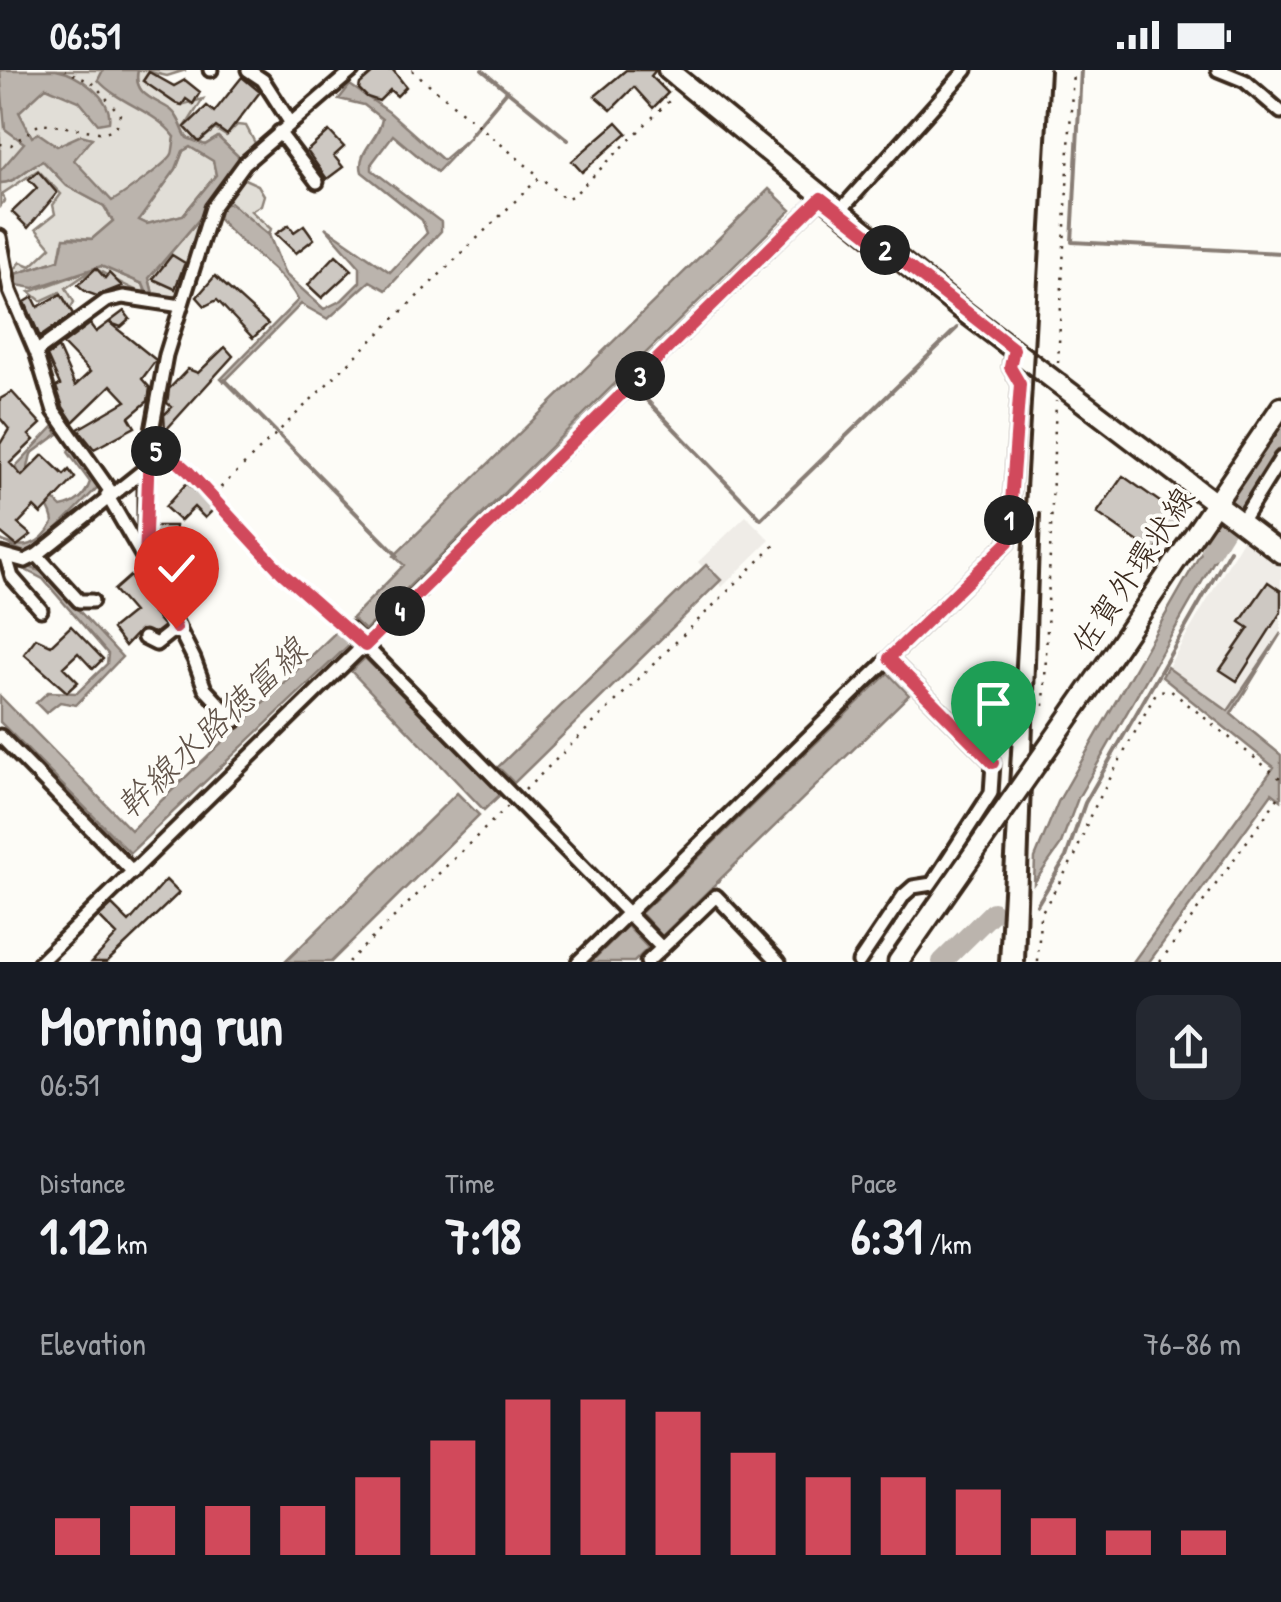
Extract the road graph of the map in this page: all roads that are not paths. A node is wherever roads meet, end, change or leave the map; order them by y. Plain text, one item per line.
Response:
1 (248, 70) edge
2 (354, 70) edge
3 (668, 70) edge
4 (966, 70) edge
5 (1218, 70) edge
6 (1281, 112) edge
7 (290, 122) junction
8 (280, 132) junction
9 (317, 182) dead end
10 (821, 198) junction
11 (838, 212) junction
12 (0, 237) edge
13 (181, 306) junction
14 (1014, 349) junction
15 (36, 352) junction
16 (1281, 408) edge
17 (1281, 458) edge
18 (145, 469) junction
19 (109, 493) junction
20 (1220, 506) junction
21 (1242, 522) junction
22 (1281, 553) edge
23 (3, 556) edge
24 (37, 556) junction
25 (145, 561) junction
26 (92, 601) dead end
27 (42, 610) dead end
28 (176, 628) junction
29 (144, 638) dead end
30 (357, 641) junction
31 (889, 658) junction
32 (235, 721) dead end
33 (0, 736) edge
34 (133, 872) junction
35 (628, 912) junction
36 (662, 948) junction
37 (40, 962) edge
38 (578, 962) edge
39 (647, 962) edge
40 (779, 962) edge
41 (860, 962) edge
42 (898, 962) edge

1 - 7 street
2 - 7 street
3 - 10 street
4 - 11 street
5 - 6 street
7 - 8 street
8 - 9 street
8 - 13 street
10 - 11 street
10 - 30 street
11 - 14 street
12 - 15 street
13 - 15 street
13 - 18 street
14 - 20 street
14 - 31 street
15 - 19 street
16 - 20 street, 佐賀外環状線
17 - 21 street
18 - 19 street
18 - 25 street
19 - 24 street
19 - 25 street
20 - 21 street
20 - 42 street, 佐賀外環状線, bridge
21 - 22 street
23 - 24 street
23 - 27 street
24 - 26 street
25 - 28 street
28 - 29 street
28 - 32 street
30 - 34 street
30 - 35 street
31 - 35 street
31 - 41 street
33 - 34 street
34 - 37 street
35 - 36 street
35 - 38 street
36 - 39 street
36 - 40 street

